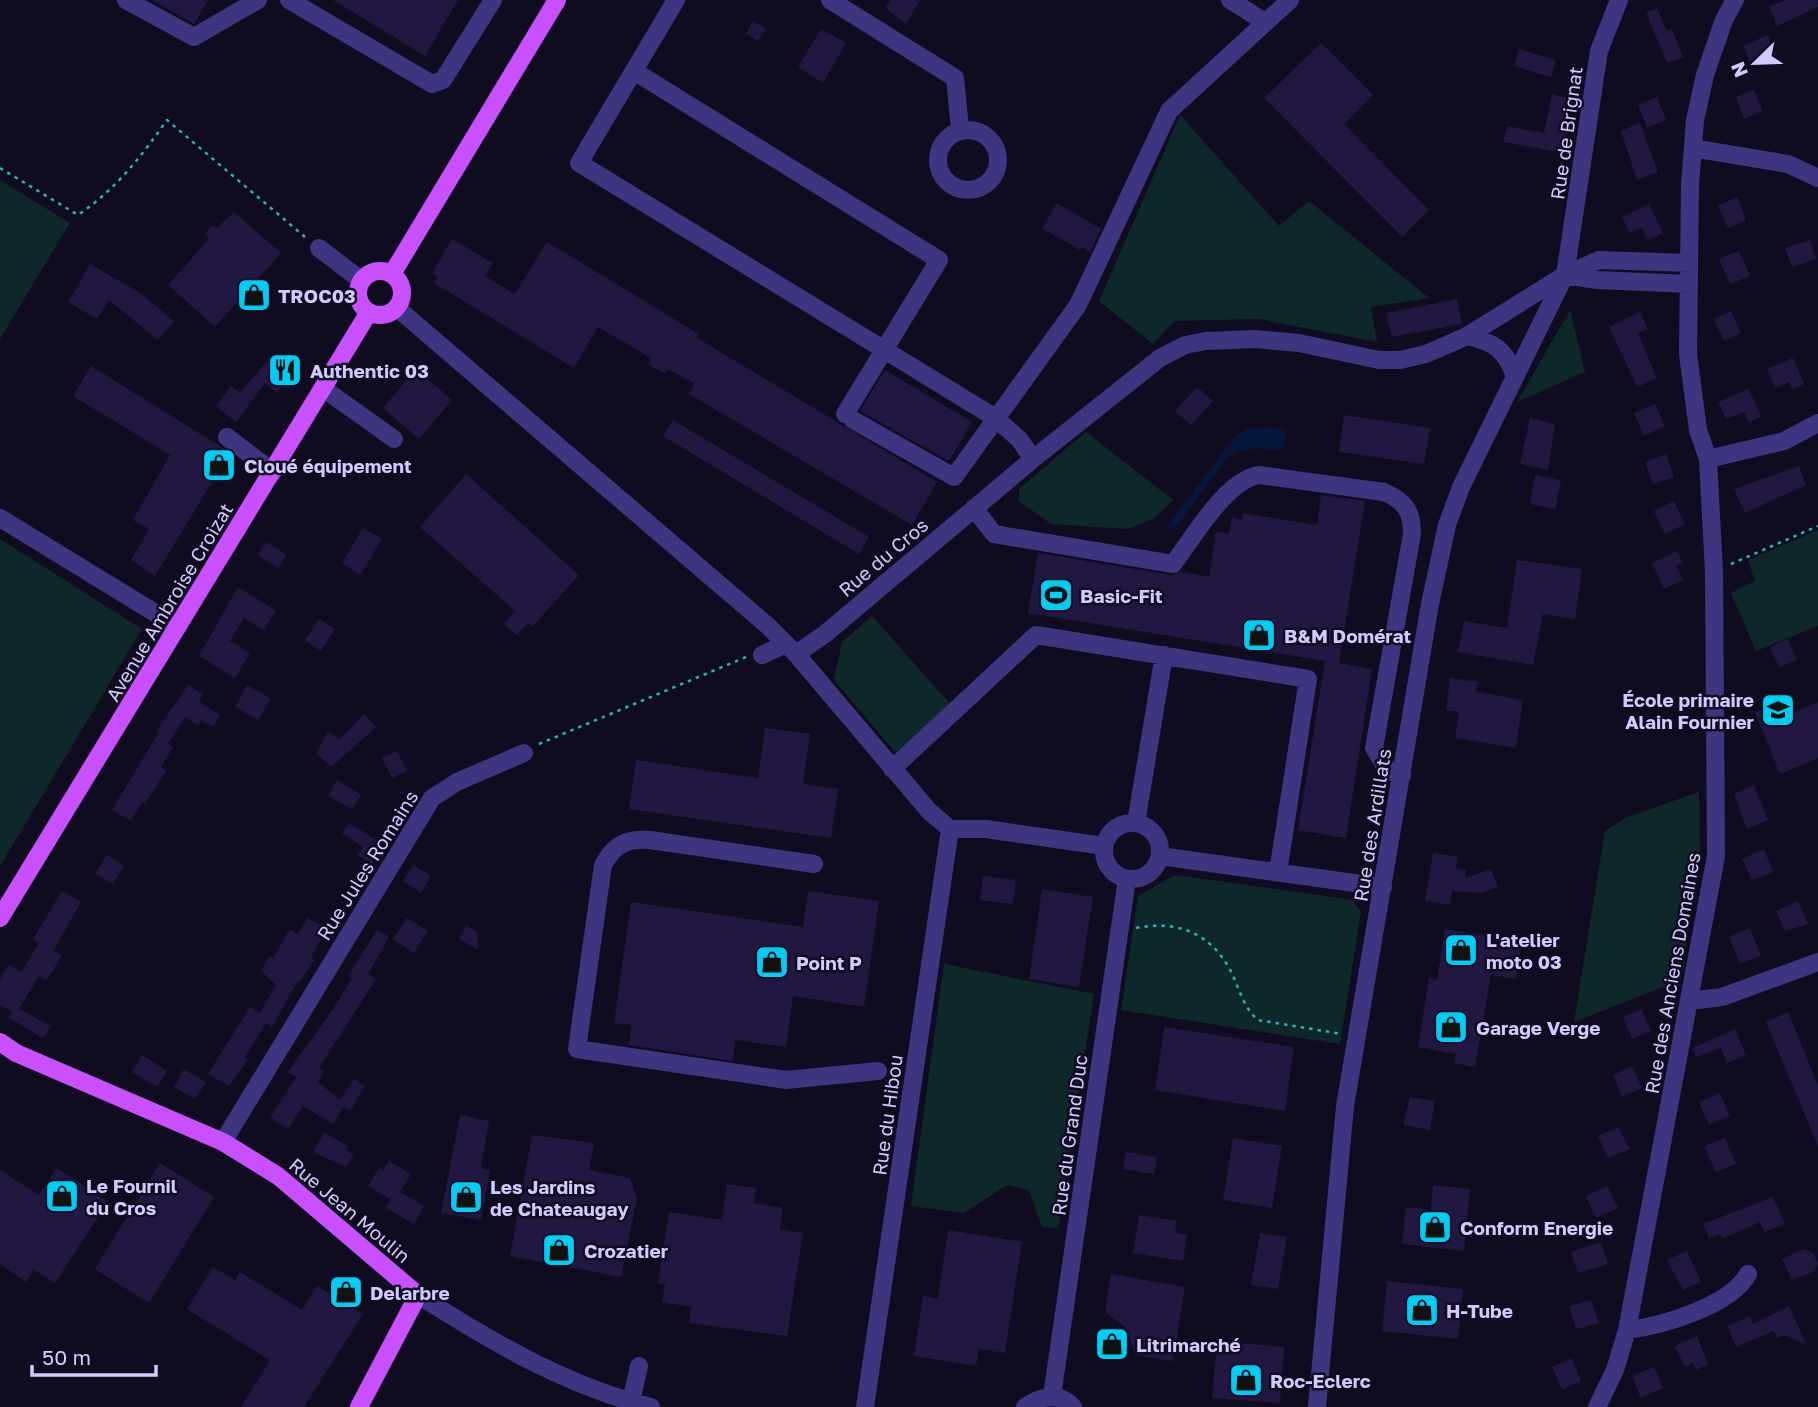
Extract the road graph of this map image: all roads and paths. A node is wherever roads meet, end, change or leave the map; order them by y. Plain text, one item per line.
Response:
1 (126, 0) edge
2 (258, 0) edge
3 (289, 0) edge
4 (493, 0) edge
5 (557, 0) edge
6 (677, 0) edge
7 (830, 0) edge
8 (1230, 0) edge
9 (1290, 0) edge
10 (1619, 0) edge
11 (1735, 0) edge
12 (1265, 22) junction
13 (634, 71) junction
14 (960, 130) dead end
15 (1693, 148) junction
16 (0, 168) edge
17 (1818, 178) edge
18 (318, 248) joint
19 (1689, 263) junction
20 (392, 274) junction
21 (1565, 275) junction
22 (362, 281) junction
23 (1689, 284) junction
24 (397, 309) junction
25 (369, 312) junction
26 (1467, 336) junction
27 (884, 351) junction
28 (1515, 376) junction
29 (324, 389) junction
30 (994, 417) junction
31 (1818, 423) edge
32 (227, 437) dead end
33 (394, 439) dead end
34 (1033, 459) junction
35 (1708, 459) junction
36 (273, 472) junction
37 (974, 508) junction
38 (0, 518) edge
39 (1818, 526) edge
40 (1714, 572) junction
41 (178, 627) junction
42 (791, 649) junction
43 (762, 655) joint
44 (1164, 655) junction
45 (524, 753) joint
46 (892, 769) junction
47 (1402, 775) junction
48 (1136, 823) junction
49 (950, 829) junction
50 (1104, 846) junction
51 (1160, 856) junction
52 (814, 864) dead end
53 (1278, 872) junction
54 (1127, 879) junction
55 (1383, 887) junction
56 (3, 915) edge
57 (0, 931) edge
58 (1119, 931) junction
59 (1818, 962) edge
60 (1690, 1001) junction
61 (1357, 1037) junction
62 (0, 1042) edge
63 (8, 1052) edge
64 (878, 1071) dead end
65 (223, 1142) junction
66 (1748, 1274) dead end
67 (418, 1295) junction
68 (1627, 1330) junction
69 (639, 1366) dead end
70 (1052, 1396) junction
71 (631, 1402) junction
72 (359, 1407) edge
73 (651, 1407) edge
74 (865, 1407) edge
75 (1025, 1407) edge
76 (1073, 1407) edge
77 (1317, 1407) edge
78 (1597, 1407) edge

1 - 2 street
3 - 4 street
5 - 20 main road
6 - 13 street
7 - 14 street
8 - 12 street
9 - 12 street
10 - 21 street, Rue de Brignat
11 - 15 street, Rue des Anciens Domaines
12 - 30 street
13 - 27 street
13 - 27 street
15 - 17 street
15 - 19 street, Rue des Anciens Domaines
16 - 18 path
18 - 22 street
19 - 21 street, Rue du Cros
19 - 23 street, Rue des Anciens Domaines
20 - 22 main road
20 - 24 main road
21 - 23 street
21 - 26 street, Rue du Cros
21 - 28 street, Rue des Ardillats
22 - 25 main road
23 - 35 street, Rue des Anciens Domaines
24 - 25 main road
24 - 42 street
25 - 29 main road, Avenue Ambroise Croizat
26 - 28 street
26 - 34 street, Rue du Cros
27 - 30 street
27 - 30 street
28 - 47 street, Rue des Ardillats
29 - 33 street
29 - 36 main road, Avenue Ambroise Croizat
30 - 34 street
31 - 35 street
32 - 36 street
34 - 37 street, Rue du Cros
35 - 40 street, Rue des Anciens Domaines
36 - 41 main road, Avenue Ambroise Croizat
37 - 42 street, Rue du Cros
37 - 47 street
38 - 41 street
39 - 40 path
40 - 60 street, Rue des Anciens Domaines
41 - 56 main road, Avenue Ambroise Croizat
42 - 43 street
42 - 46 street
43 - 45 path
44 - 46 street
44 - 48 street
44 - 53 street
45 - 65 street, Rue Jules Romains
46 - 49 street
47 - 55 street, Rue des Ardillats
48 - 50 street
48 - 51 street
49 - 50 street
49 - 74 street, Rue du Hibou
50 - 54 street
51 - 53 street
51 - 54 street
52 - 64 street
53 - 55 street
54 - 58 street, Rue du Grand Duc
55 - 61 street, Rue des Ardillats
56 - 57 main road, Avenue Ambroise Croizat
58 - 61 path
58 - 70 street, Rue du Grand Duc
59 - 60 street
60 - 68 street, Rue des Anciens Domaines
61 - 77 street, Rue des Ardillats
62 - 63 main road, Rue Jean Moulin
63 - 65 main road, Rue Jean Moulin
65 - 67 main road, Rue Jean Moulin
66 - 68 street
67 - 71 street, Rue Jean Moulin
67 - 72 main road
68 - 78 street, Rue des Anciens Domaines
69 - 71 street
70 - 75 street
70 - 76 street
71 - 73 street, Rue Jean Moulin

